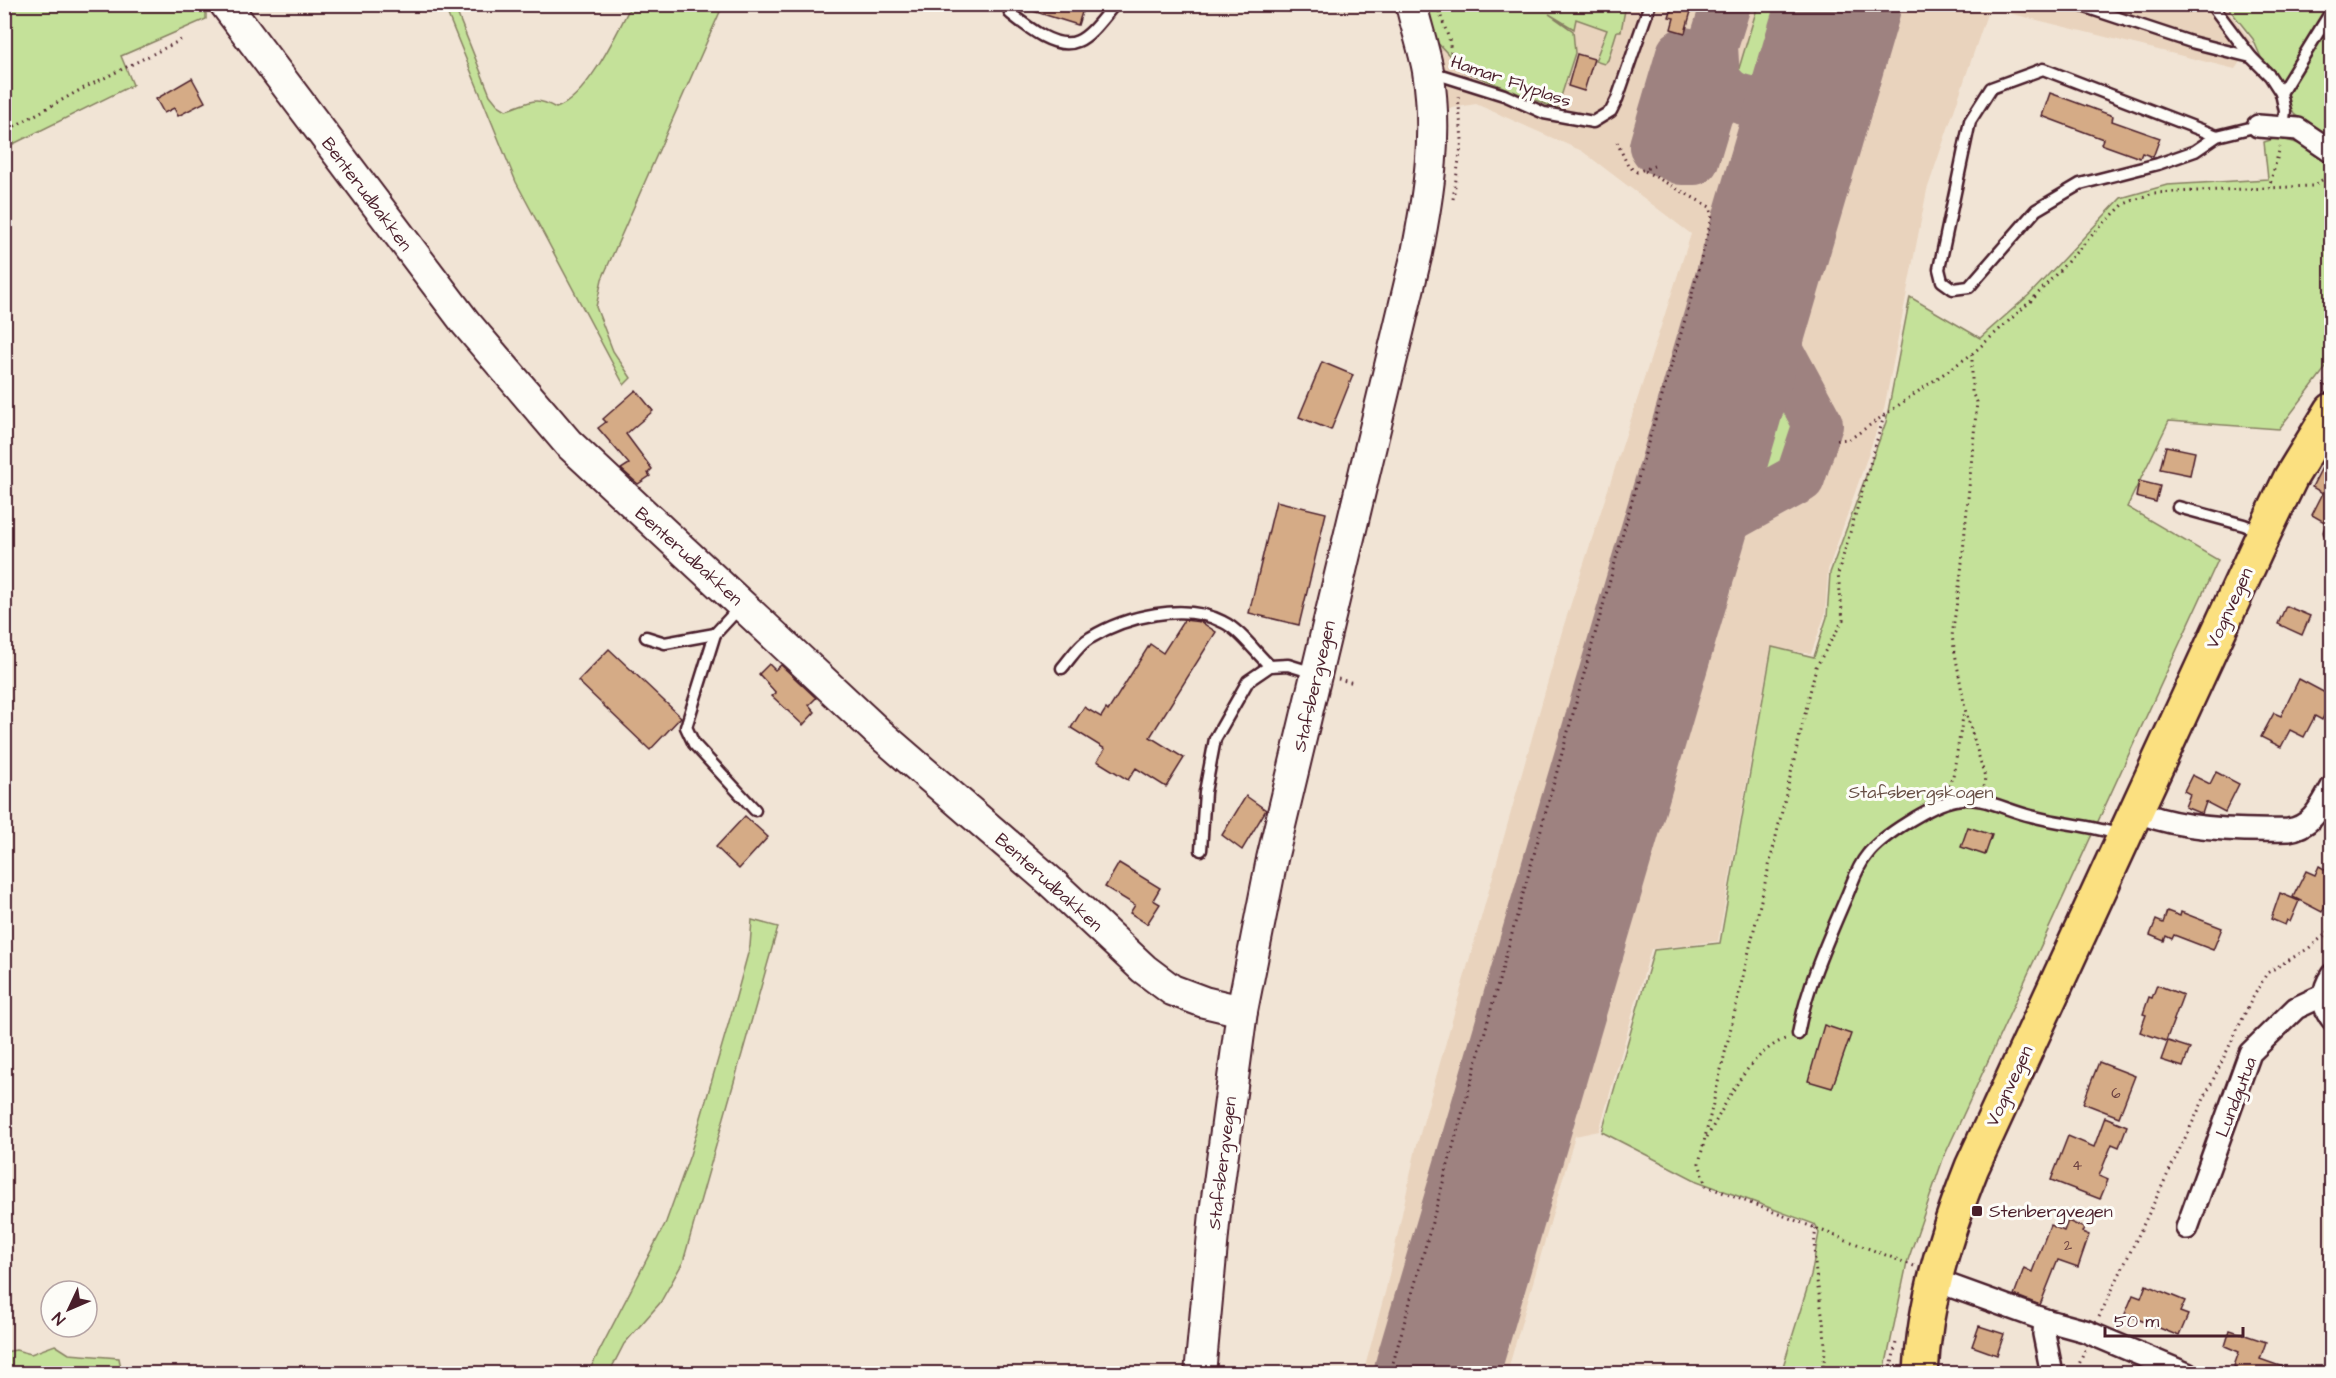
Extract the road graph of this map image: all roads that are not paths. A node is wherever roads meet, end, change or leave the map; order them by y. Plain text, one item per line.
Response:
1 (1115, 4) edge
2 (1411, 4) edge
3 (1650, 4) edge
4 (2076, 4) edge
5 (2211, 4) edge
6 (227, 5) edge
7 (2331, 10) edge
8 (1010, 13) dead end
9 (2251, 57) junction
10 (1428, 71) junction
11 (2281, 93) junction
12 (2258, 126) joint
13 (2283, 128) junction
14 (2217, 136) junction
15 (2331, 152) edge
16 (2331, 410) edge
17 (2178, 507) dead end
18 (2264, 533) junction
19 (742, 605) junction
20 (715, 634) junction
21 (646, 637) dead end
22 (1270, 666) junction
23 (1062, 668) dead end
24 (1330, 681) junction
25 (2331, 787) edge
26 (755, 810) dead end
27 (2129, 823) junction
28 (1201, 850) dead end
29 (2331, 975) edge
30 (2324, 995) junction
31 (1242, 1011) junction
32 (2331, 1019) edge
33 (1798, 1034) road end
34 (2187, 1228) dead end
35 (1924, 1273) junction
36 (2045, 1320) junction
37 (1200, 1374) edge
38 (1921, 1374) edge
39 (2052, 1374) edge
40 (2187, 1374) edge

1 - 8 lane
2 - 10 main road, Stafsbergvegen
3 - 10 lane, Hamar Flyplass
4 - 9 lane
5 - 9 lane
6 - 19 main road, Benterudbakken
7 - 11 lane
9 - 11 lane
10 - 24 main road, Stafsbergvegen
11 - 13 lane
12 - 13 street
12 - 14 lane
13 - 15 street
14 - 14 lane
16 - 18 main road, Vognvegen
17 - 18 lane
18 - 27 main road, Vognvegen
19 - 20 lane
19 - 31 main road, Benterudbakken
20 - 21 lane
20 - 26 lane
22 - 23 lane
22 - 24 lane
22 - 28 lane
24 - 31 main road, Stafsbergvegen
25 - 27 street
27 - 33 lane
27 - 35 main road, Vognvegen
29 - 30 street
30 - 32 street
30 - 34 street, Lundgutua
31 - 37 main road, Stafsbergvegen
35 - 36 street
35 - 38 main road, Vognvegen
36 - 39 street
36 - 40 street

